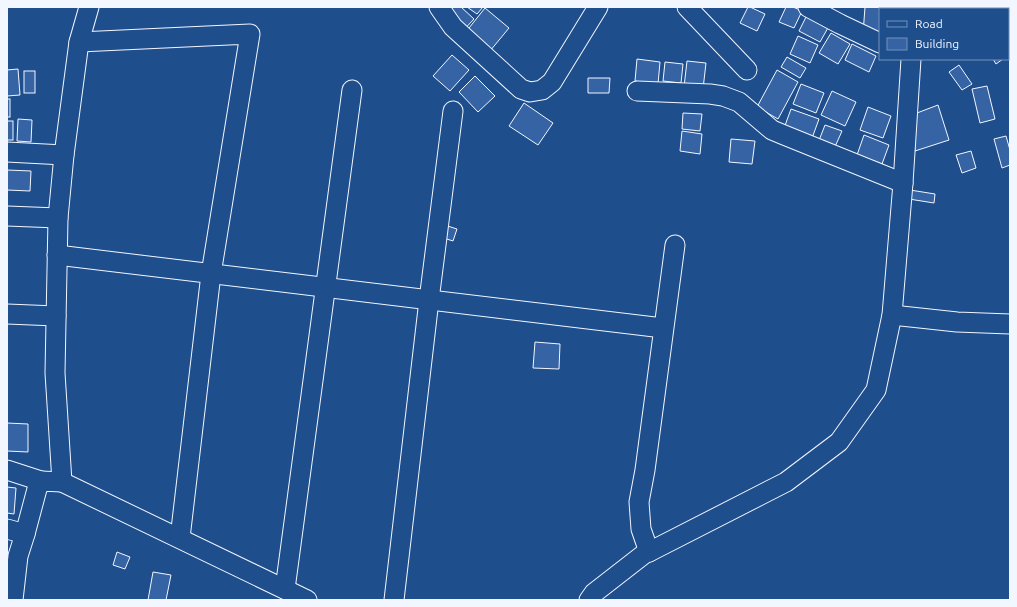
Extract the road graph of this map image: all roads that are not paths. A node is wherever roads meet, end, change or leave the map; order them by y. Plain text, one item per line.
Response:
1 (89, 7) edge
2 (598, 7) edge
3 (688, 7) edge
4 (808, 7) edge
5 (438, 9) edge
6 (79, 42) junction
7 (879, 43) edge
8 (911, 60) edge
9 (747, 70) dead end
10 (352, 90) dead end
11 (637, 91) dead end
12 (453, 111) dead end
13 (7, 152) edge
14 (64, 155) junction
15 (903, 183) junction
16 (7, 216) edge
17 (58, 218) junction
18 (674, 245) dead end
19 (57, 255) junction
20 (211, 274) junction
21 (325, 288) junction
22 (429, 300) junction
23 (7, 314) edge
24 (892, 315) junction
25 (56, 316) junction
26 (1010, 324) edge
27 (663, 328) junction
28 (7, 470) edge
29 (41, 481) junction
30 (62, 482) junction
31 (7, 529) edge
32 (25, 534) junction
33 (180, 538) junction
34 (649, 552) junction
35 (285, 589) junction
36 (13, 600) edge
37 (307, 600) edge
38 (394, 600) edge
39 (589, 600) edge

1 - 6 street
2 - 5 street
3 - 9 street
4 - 7 street
6 - 14 street
6 - 20 street
8 - 15 street
10 - 21 street
11 - 15 street
12 - 22 street
13 - 14 street
14 - 17 street
15 - 24 street
16 - 17 street
17 - 19 street
18 - 27 street
19 - 20 street
19 - 25 street
20 - 21 street
20 - 33 street
21 - 22 street
21 - 35 street
22 - 27 street
22 - 38 street
23 - 25 street
24 - 26 street
24 - 34 street
25 - 30 street
27 - 34 street
28 - 29 street
29 - 30 street
29 - 32 street
30 - 33 street
31 - 32 street
32 - 36 street
33 - 35 street
34 - 39 street
35 - 37 street

